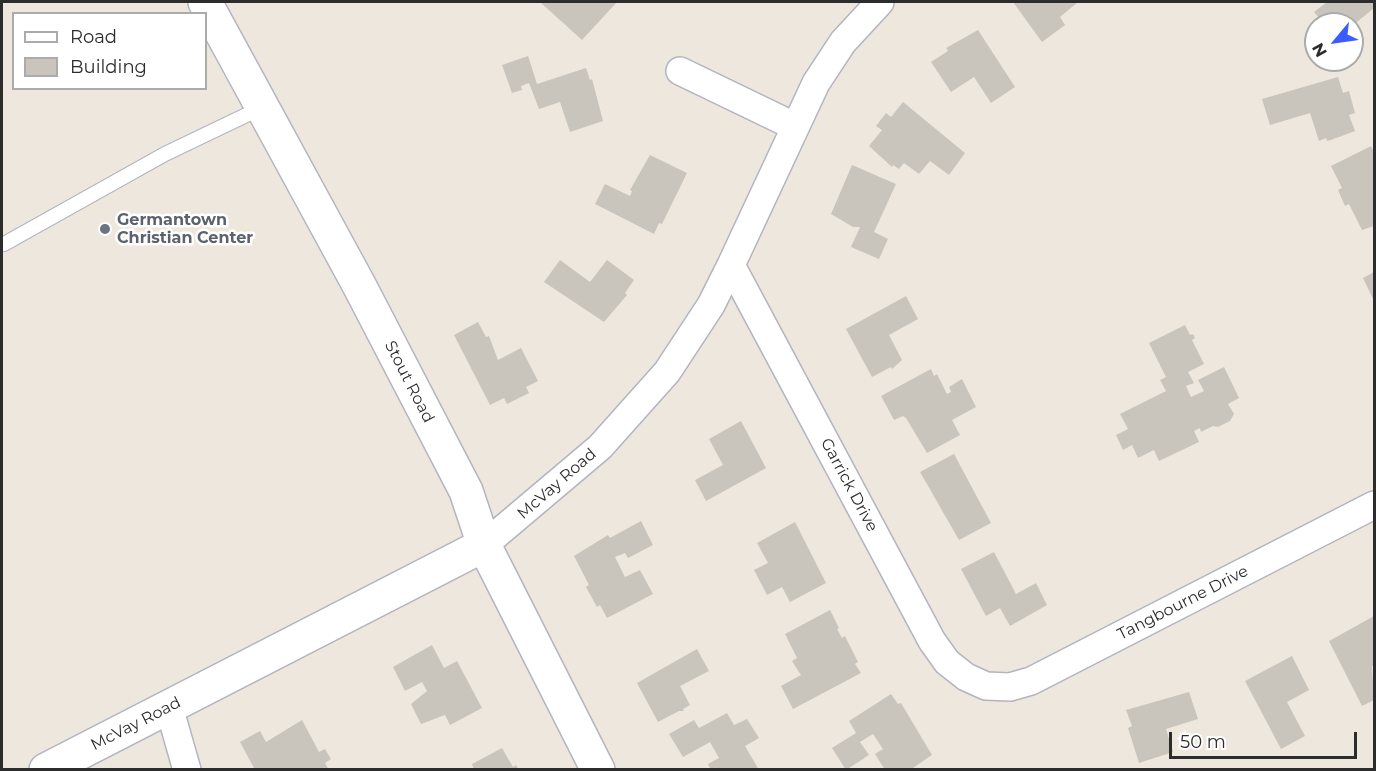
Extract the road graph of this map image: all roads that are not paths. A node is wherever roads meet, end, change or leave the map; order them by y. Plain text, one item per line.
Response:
1 (205, 2) edge
2 (880, 2) edge
3 (680, 72) dead end
4 (263, 107) junction
5 (794, 126) junction
6 (4, 244) dead end
7 (731, 265) junction
8 (1374, 505) edge
9 (484, 545) junction
10 (986, 686) joint
11 (169, 707) junction
12 (46, 770) edge
13 (187, 770) edge
14 (598, 770) edge

1 - 4 street, Stout Road
2 - 5 street, McVay Road
3 - 5 street
4 - 6 lane
4 - 9 street, Stout Road
5 - 7 street, McVay Road
7 - 9 street, McVay Road
7 - 10 street, Garrick Drive
8 - 10 street, Tangbourne Drive
9 - 11 street, McVay Road
9 - 14 street, Stout Road
11 - 12 street, McVay Road
11 - 13 street

